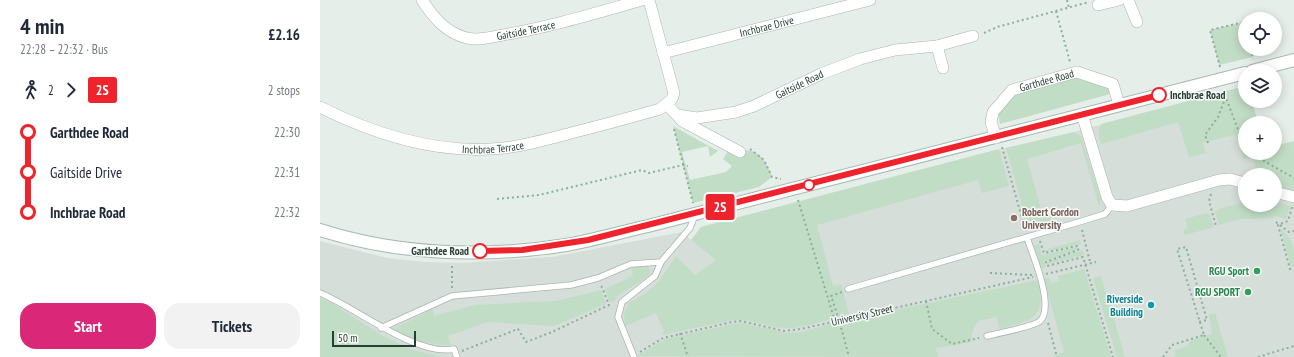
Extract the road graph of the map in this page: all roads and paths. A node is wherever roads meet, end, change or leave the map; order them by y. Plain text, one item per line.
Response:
1 (422, 0) edge
2 (642, 0) edge
3 (649, 0) edge
4 (870, 0) edge
5 (1067, 0) edge
6 (1118, 0) edge
7 (1128, 0) edge
8 (1098, 5) joint
9 (1069, 8) junction
10 (1056, 11) junction
11 (1136, 22) dead end
12 (1238, 23) edge
13 (973, 36) joint
14 (937, 46) junction
15 (663, 53) junction
16 (1294, 60) edge
17 (1260, 64) edge
18 (943, 68) dead end
19 (1220, 68) dead end
20 (1073, 73) junction
21 (1238, 75) edge
22 (1222, 89) dead end
23 (1225, 99) junction
24 (667, 104) junction
25 (1119, 105) junction
26 (320, 107) edge
27 (1082, 114) junction
28 (677, 115) junction
29 (1238, 128) edge
30 (996, 138) junction
31 (1208, 143) dead end
32 (743, 149) joint
33 (1262, 160) edge
34 (683, 165) junction
35 (688, 166) dead end
36 (1294, 178) edge
37 (786, 181) dead end
38 (1238, 181) edge
39 (1212, 187) dead end
40 (1282, 195) edge
41 (497, 199) dead end
42 (798, 200) dead end
43 (1294, 201) edge
44 (1112, 205) junction
45 (695, 214) junction
46 (1277, 223) junction
47 (1216, 226) dead end
48 (320, 230) edge
49 (1082, 230) dead end
50 (1294, 231) edge
51 (1027, 238) junction
52 (1035, 243) dead end
53 (453, 251) junction
54 (661, 262) junction
55 (1090, 262) junction
56 (1096, 262) dead end
57 (1085, 263) junction
58 (1294, 268) edge
59 (990, 273) dead end
60 (1040, 275) junction
61 (848, 289) dead end
62 (602, 290) dead end
63 (320, 293) edge
64 (452, 296) junction
65 (831, 296) dead end
66 (926, 300) junction
67 (1045, 314) junction
68 (840, 320) junction
69 (835, 321) junction
70 (1199, 322) junction
71 (381, 328) junction
72 (680, 333) junction
73 (1204, 335) junction
74 (986, 336) joint
75 (1294, 346) edge
76 (456, 355) edge
77 (634, 356) edge
78 (688, 357) edge
79 (848, 357) edge
80 (1057, 357) edge
81 (1113, 357) edge
82 (1163, 357) edge
83 (1221, 357) edge
84 (1258, 357) edge

1 - 2 street, Gaitside Terrace
3 - 15 street
4 - 15 street, Inchbrae Drive
5 - 9 path
6 - 8 street
7 - 11 street
8 - 9 path
9 - 10 path
10 - 13 path
10 - 20 path
12 - 19 path
13 - 14 street, Gaitside Road
14 - 18 street
14 - 28 street, Gaitside Road
15 - 24 street
16 - 17 street
20 - 25 street, Garthdee Road
20 - 30 street, Garthdee Road
21 - 25 street
22 - 23 path
23 - 29 path
23 - 31 path
24 - 26 street, Inchbrae Terrace
24 - 28 street
25 - 27 street
27 - 30 street
27 - 44 street
28 - 32 street
28 - 34 path
30 - 45 street
30 - 51 path
32 - 37 path
33 - 36 path
34 - 35 path
34 - 41 path
34 - 45 path
38 - 44 street
39 - 47 path
40 - 43 street
42 - 69 path
43 - 46 path
44 - 51 lane
45 - 53 street
45 - 54 lane
46 - 50 path
46 - 58 path
48 - 53 street
49 - 55 path
51 - 60 lane
51 - 61 lane
52 - 57 path
53 - 64 path
54 - 64 lane
54 - 77 lane
55 - 56 path, University Street
55 - 57 path, University Street
57 - 60 path, University Street
57 - 81 path
59 - 60 path
60 - 66 path, University Street
60 - 67 lane
62 - 76 path
63 - 71 lane
64 - 71 lane
65 - 68 path
66 - 68 path, University Street
66 - 74 path
67 - 74 lane
67 - 80 path
68 - 69 path, University Street
68 - 79 path
69 - 72 path, University Street
70 - 70 path
70 - 73 path
71 - 76 lane
72 - 77 path, University Street
72 - 78 path
73 - 82 path
73 - 83 path
75 - 84 path

